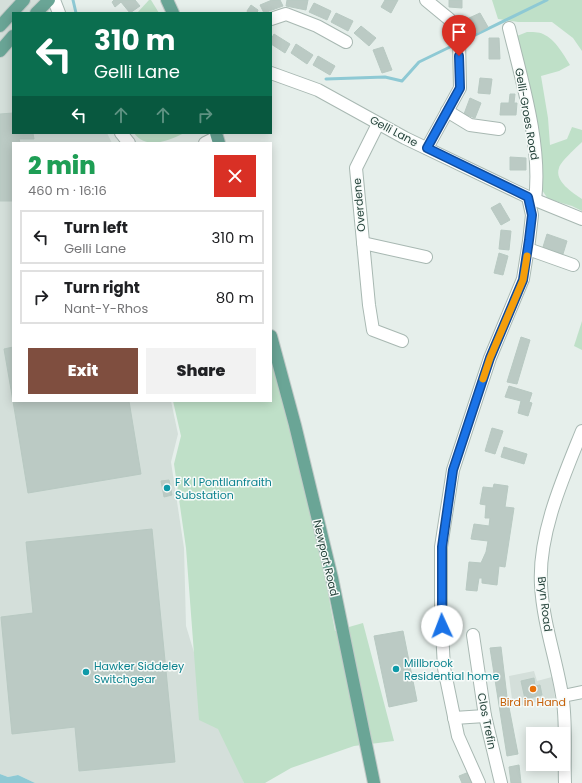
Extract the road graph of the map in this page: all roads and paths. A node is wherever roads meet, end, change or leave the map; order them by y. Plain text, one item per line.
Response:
1 (24, 0) edge
2 (49, 0) edge
3 (54, 0) edge
4 (167, 0) edge
5 (426, 0) edge
6 (13, 12) edge
7 (37, 12) edge
8 (60, 12) edge
9 (173, 12) edge
10 (12, 13) edge
11 (272, 19) edge
12 (0, 26) edge
13 (509, 28) dead end
14 (12, 37) edge
15 (346, 42) dead end
16 (0, 51) edge
17 (272, 73) edge
18 (447, 111) junction
19 (378, 124) junction
20 (499, 129) dead end
21 (122, 134) edge
22 (217, 138) edge
23 (128, 142) edge
24 (207, 142) edge
25 (427, 148) junction
26 (532, 199) junction
27 (582, 219) edge
28 (363, 243) junction
29 (528, 249) junction
30 (426, 257) dead end
31 (573, 265) dead end
32 (272, 340) edge
33 (402, 341) dead end
34 (582, 431) edge
35 (473, 635) dead end
36 (582, 692) edge
37 (562, 696) junction
38 (485, 716) junction
39 (454, 718) junction
40 (374, 783) edge
41 (479, 783) edge
42 (501, 783) edge
43 (565, 783) edge

1 - 6 main road
2 - 7 main road
3 - 8 street
4 - 9 main road
5 - 18 street
10 - 12 main road
11 - 15 street
13 - 26 street, Gelli-Groes Road
14 - 16 main road
17 - 19 street, Gelli Lane
18 - 20 street
18 - 25 street
19 - 25 street, Gelli Lane
19 - 28 street, Overdene
21 - 23 street
22 - 24 street
25 - 26 street, Gelli Lane
26 - 27 street, Gelli Lane
26 - 29 street, Gelli-Groes Road
28 - 30 street, Overdene
28 - 33 street, Overdene
29 - 31 street
29 - 39 street, Gelli-Groes Road
32 - 40 main road, Newport Road
34 - 37 street, Bryn Road
35 - 38 street, Clos Trefin
36 - 37 street
37 - 43 street, Bryn Road
38 - 39 street
38 - 42 street, Clos Trefin
39 - 41 street, Gelli-Groes Road

